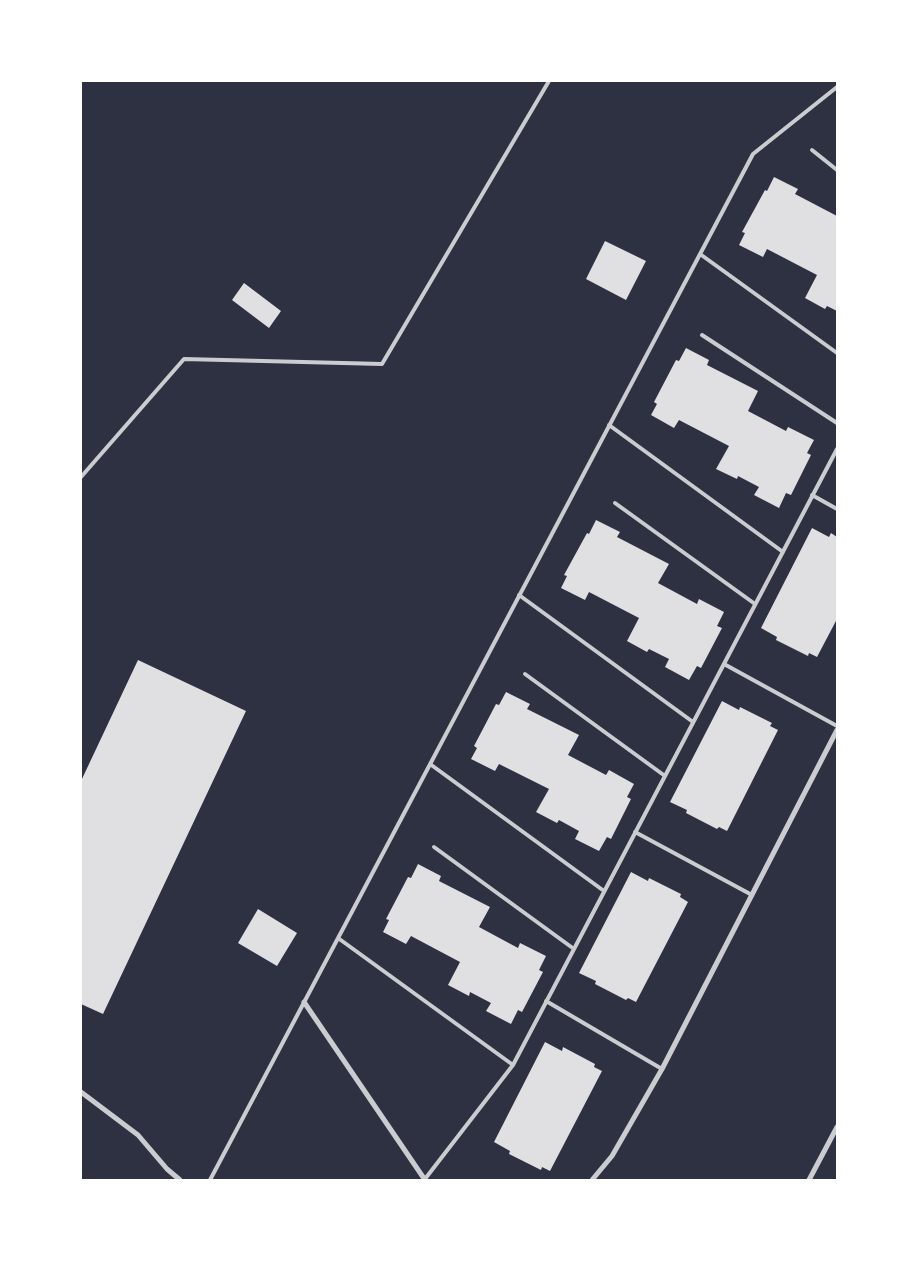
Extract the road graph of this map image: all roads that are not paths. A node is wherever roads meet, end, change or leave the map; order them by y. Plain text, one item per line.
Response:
1 (549, 81) edge
2 (837, 88) edge
3 (812, 150) dead end
4 (837, 170) edge
5 (700, 254) junction
6 (702, 335) dead end
7 (837, 353) edge
8 (837, 423) edge
9 (609, 425) junction
10 (837, 449) edge
11 (81, 477) edge
12 (812, 496) junction
13 (615, 503) dead end
14 (837, 509) edge
15 (783, 552) junction
16 (520, 595) junction
17 (755, 604) junction
18 (724, 664) junction
19 (525, 674) dead end
20 (693, 722) junction
21 (837, 726) edge
22 (837, 730) edge
23 (430, 764) junction
24 (665, 776) junction
25 (636, 832) junction
26 (434, 847) dead end
27 (604, 891) junction
28 (752, 895) junction
29 (338, 938) junction
30 (574, 949) junction
31 (546, 1001) junction
32 (304, 1002) junction
33 (513, 1065) junction
34 (662, 1069) junction
35 (81, 1092) edge
36 (837, 1127) edge
37 (425, 1179) edge
38 (180, 1180) edge
39 (210, 1180) edge
40 (592, 1180) edge
41 (809, 1180) edge

1 - 11 lane
2 - 5 lane
3 - 4 lane
5 - 7 lane
5 - 9 lane
6 - 8 lane
9 - 15 lane
9 - 16 lane
10 - 12 lane
12 - 14 lane
12 - 15 lane
13 - 17 lane
15 - 17 lane
16 - 20 lane
16 - 23 lane
17 - 18 lane
18 - 20 lane
18 - 21 lane
19 - 24 lane
20 - 24 lane
22 - 28 street
23 - 27 lane
23 - 29 lane
24 - 25 lane
25 - 27 lane
25 - 28 lane
26 - 30 lane
27 - 30 lane
28 - 34 street
29 - 32 lane
29 - 33 lane
30 - 31 lane
31 - 33 lane
31 - 34 lane
32 - 37 street
32 - 39 lane
33 - 37 lane
34 - 40 street
35 - 38 street
36 - 41 street

